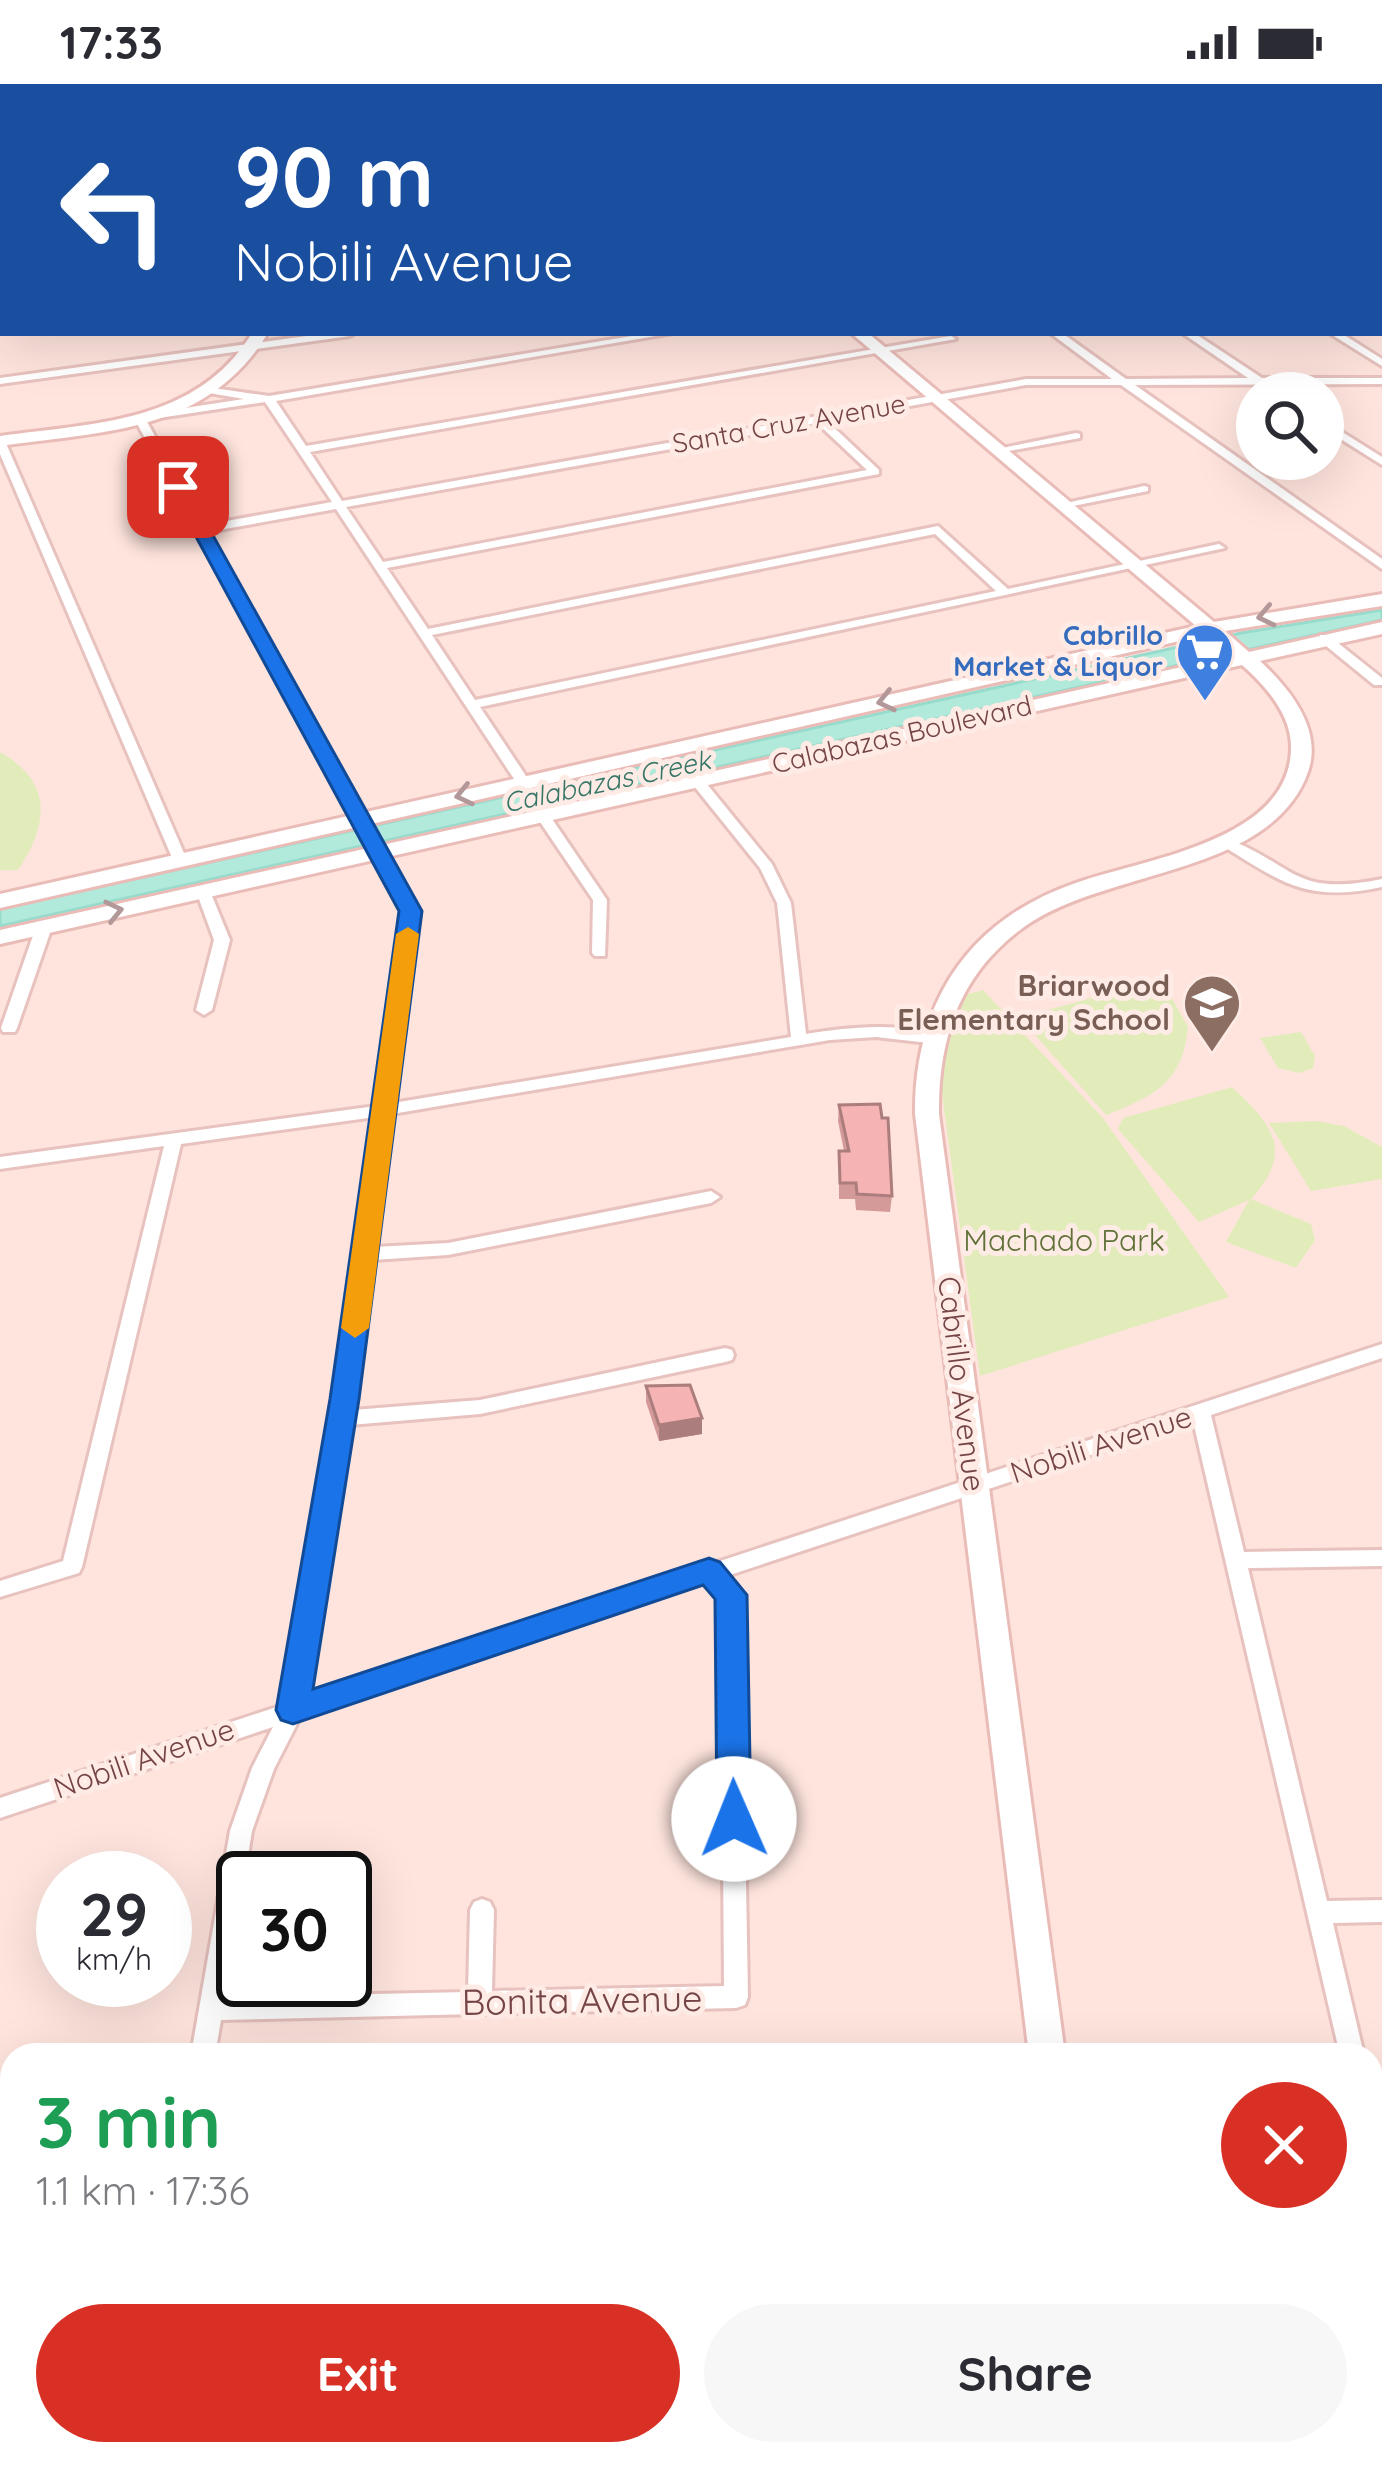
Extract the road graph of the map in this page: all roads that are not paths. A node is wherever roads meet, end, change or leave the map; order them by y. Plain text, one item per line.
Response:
1 (304, 336) edge
2 (650, 336) edge
3 (862, 336) edge
4 (1059, 336) edge
5 (1192, 336) edge
6 (1339, 336) edge
7 (257, 339) edge
8 (951, 339) dead end
9 (879, 351) junction
10 (1382, 363) edge
11 (1246, 372) edge
12 (1122, 380) junction
13 (1236, 380) edge
14 (1344, 380) edge
15 (1382, 380) edge
16 (0, 381) edge
17 (214, 391) junction
18 (935, 398) junction
19 (266, 399) junction
20 (139, 418) junction
21 (819, 418) junction
22 (1076, 436) dead end
23 (1344, 437) edge
24 (0, 441) edge
25 (303, 450) junction
26 (998, 450) junction
27 (1382, 462) edge
28 (1144, 489) dead end
29 (1063, 505) junction
30 (340, 506) junction
31 (202, 530) junction
32 (1219, 548) dead end
33 (1135, 565) junction
34 (1382, 565) edge
35 (380, 566) junction
36 (1005, 592) junction
37 (1382, 599) edge
38 (1382, 628) edge
39 (424, 633) junction
40 (1324, 638) junction
41 (1228, 643) junction
42 (1379, 682) edge
43 (472, 705) junction
44 (698, 781) junction
45 (523, 782) junction
46 (543, 816) junction
47 (363, 823) junction
48 (1226, 842) junction
49 (377, 848) junction
50 (180, 860) junction
51 (1382, 883) edge
52 (203, 891) junction
53 (0, 901) edge
54 (44, 927) junction
55 (0, 937) edge
56 (600, 953) dead end
57 (204, 1010) dead end
58 (10, 1028) dead end
59 (929, 1037) junction
60 (799, 1041) junction
61 (386, 1110) junction
62 (173, 1143) junction
63 (0, 1163) edge
64 (711, 1197) dead end
65 (365, 1254) junction
66 (1382, 1351) edge
67 (724, 1354) dead end
68 (1201, 1413) junction
69 (342, 1418) junction
70 (974, 1485) junction
71 (1382, 1558) edge
72 (1235, 1560) junction
73 (709, 1570) junction
74 (0, 1588) edge
75 (293, 1710) junction
76 (0, 1808) edge
77 (482, 1910) dead end
78 (1382, 1911) edge
79 (1319, 1912) junction
80 (480, 2002) junction
81 (210, 2009) junction
82 (205, 2043) edge
83 (1044, 2043) edge
84 (1349, 2043) edge

1 - 7 street
2 - 19 street
3 - 9 street, Cabrillo Avenue
4 - 12 street
5 - 11 street
6 - 10 street
7 - 16 street
7 - 17 street
8 - 9 street
9 - 18 street, Cabrillo Avenue
9 - 25 street
12 - 13 street, Santa Cruz Avenue
12 - 18 street, Santa Cruz Avenue
12 - 34 street
14 - 15 street, Santa Cruz Avenue
17 - 19 street
17 - 20 street
18 - 21 street, Santa Cruz Avenue
18 - 26 street, Cabrillo Avenue
19 - 20 street
19 - 25 street
20 - 24 street
20 - 31 street
21 - 30 street, Santa Cruz Avenue
21 - 35 street
22 - 26 street
23 - 27 street
24 - 50 street
25 - 30 street
26 - 29 street, Cabrillo Avenue
28 - 29 street
29 - 33 street, Cabrillo Avenue
30 - 31 street, Santa Cruz Avenue
30 - 35 street
31 - 47 street
32 - 33 street
33 - 36 street
33 - 41 street, Cabrillo Avenue
35 - 39 street
36 - 39 street
36 - 43 street
37 -> 41 street, Calabazas Boulevard
38 - 40 street, Calabazas Boulevard
39 - 43 street
40 - 41 street, Calabazas Boulevard
40 - 42 street
41 - 44 street, Calabazas Boulevard
41 -> 45 street, Calabazas Boulevard
41 - 48 street, Cabrillo Avenue
43 - 45 street
44 - 46 street, Calabazas Boulevard
44 - 60 street
45 -> 47 street, Calabazas Boulevard
46 - 49 street, Calabazas Boulevard
46 - 56 street
47 - 49 street
47 - 50 street, Calabazas Boulevard
48 - 51 street
48 - 59 street, Cabrillo Avenue
49 - 52 street, Calabazas Boulevard
49 - 61 street
50 - 53 street, Calabazas Boulevard
54 -> 52 street, Calabazas Boulevard
52 - 57 street
54 - 55 street, Calabazas Boulevard
54 - 58 street
59 - 60 street
59 - 70 street, Cabrillo Avenue
60 - 61 street
61 - 62 street
61 - 65 street
62 - 63 street
62 - 74 street
64 - 65 street
65 - 69 street
66 - 68 street, Nobili Avenue
67 - 69 street
68 - 70 street, Nobili Avenue
68 - 72 street
69 - 75 street
70 - 73 street, Nobili Avenue
70 - 83 street, Cabrillo Avenue
71 - 72 street
72 - 79 street
73 - 75 street, Nobili Avenue
73 - 80 street, Bonita Avenue
75 - 76 street, Nobili Avenue
75 - 81 street
77 - 80 street
78 - 79 street
79 - 84 street
80 - 81 street, Bonita Avenue
81 - 82 street

